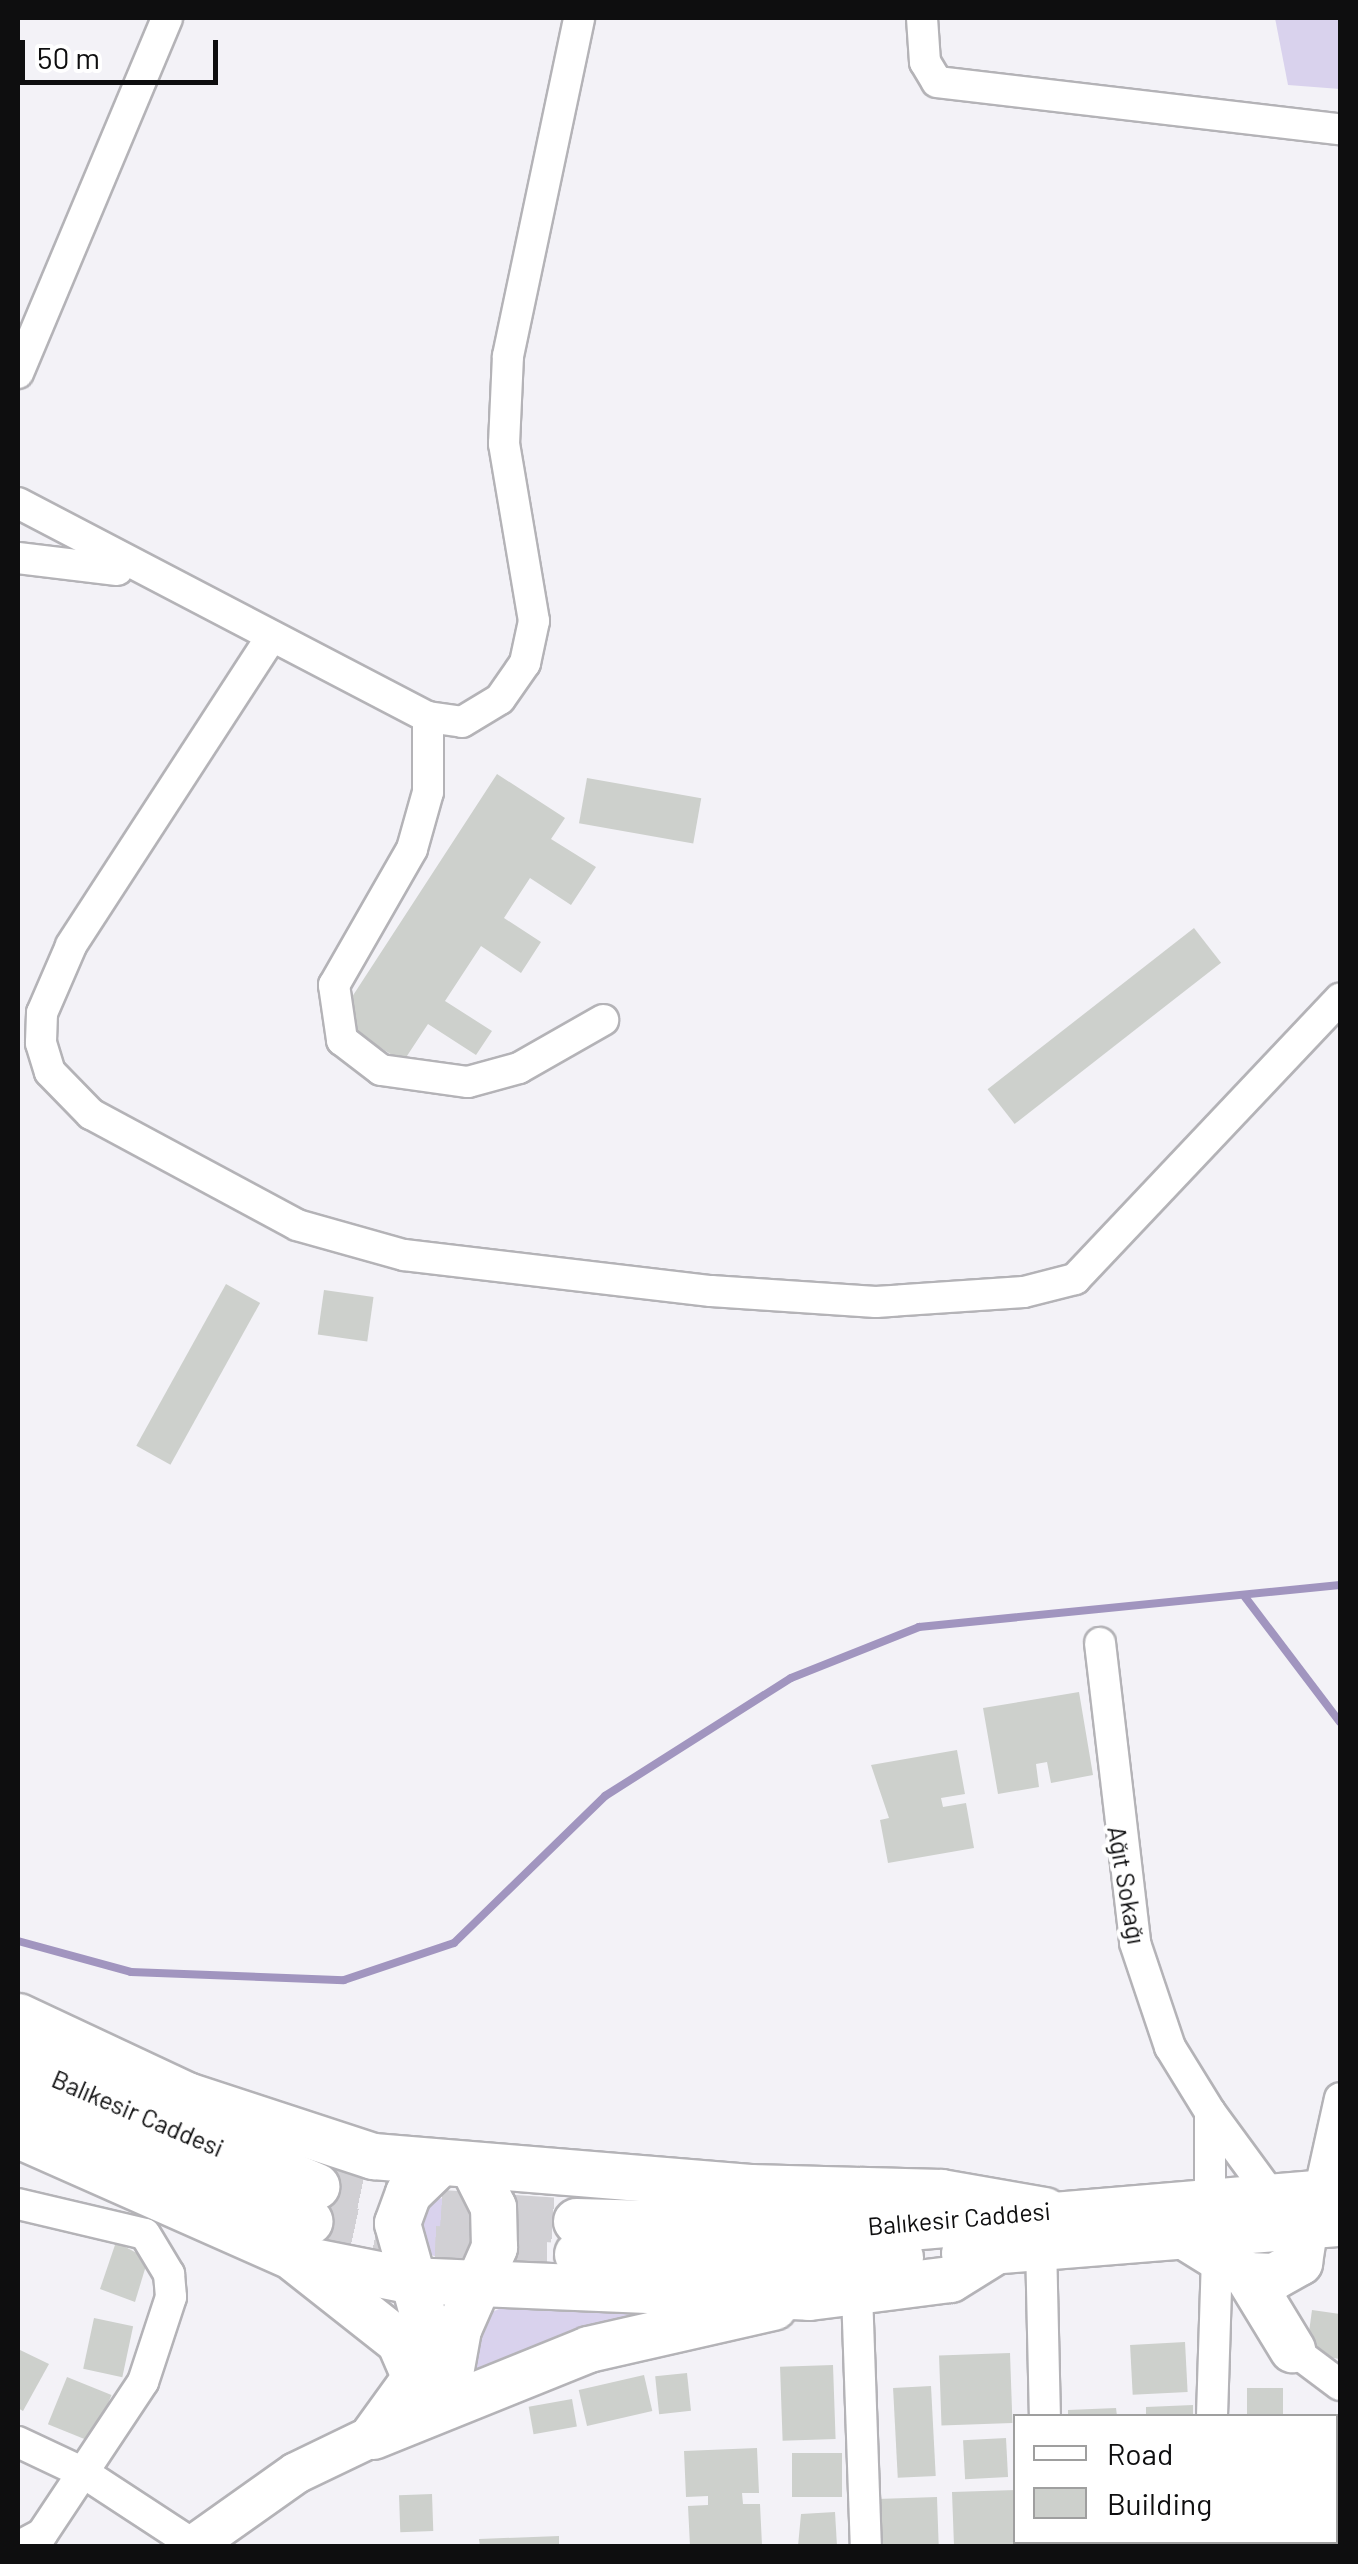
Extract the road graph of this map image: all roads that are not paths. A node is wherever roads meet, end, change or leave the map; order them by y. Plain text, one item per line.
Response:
1 (167, 18) edge
2 (180, 18) edge
3 (579, 18) edge
4 (922, 18) edge
5 (1340, 129) edge
6 (88, 197) junction
7 (18, 373) edge
8 (18, 503) edge
9 (18, 558) edge
10 (145, 576) junction
11 (270, 640) junction
12 (428, 716) junction
13 (1340, 1000) edge
14 (603, 1020) dead end
15 (1100, 1643) dead end
16 (18, 2016) edge
17 (18, 2060) edge
18 (1340, 2098) edge
19 (18, 2099) edge
20 (1210, 2112) junction
21 (18, 2135) edge
22 (456, 2167) junction
23 (1270, 2195) junction
24 (1210, 2199) junction
25 (18, 2204) edge
26 (1321, 2219) edge
27 (306, 2221) junction
28 (1042, 2227) junction
29 (995, 2252) junction
30 (1216, 2255) junction
31 (408, 2280) junction
32 (478, 2285) junction
33 (858, 2293) junction
34 (809, 2297) junction
35 (1292, 2349) junction
36 (1340, 2385) edge
37 (424, 2401) junction
38 (1045, 2414) edge
39 (1212, 2414) edge
40 (372, 2436) joint
41 (18, 2442) edge
42 (84, 2472) junction
43 (20, 2546) edge
44 (193, 2546) edge
45 (866, 2546) edge

1 - 6 street
2 - 6 street
3 - 12 street
4 - 5 street
6 - 7 street
8 - 10 street
9 - 10 street
10 - 11 street
11 - 12 street
11 - 13 street
12 - 14 street
15 - 20 street, Ağıt Sokağı
16 - 22 main road
17 - 27 main road, Balıkesir Caddesi
18 - 26 street
19 - 27 main road, Balıkesir Caddesi
20 - 23 street, Ağıt Sokağı
20 - 24 street
21 - 27 main road
22 - 28 main road
22 - 31 main road
22 - 32 main road
23 - 24 main road, Balıkesir Caddesi
23 - 26 main road
24 - 28 main road, Balıkesir Caddesi
25 - 42 street
26 - 30 main road, Balıkesir Caddesi
26 - 30 main road
26 - 35 main road
27 - 31 main road
27 - 37 main road
28 - 29 main road, Balıkesir Caddesi
28 - 29 main road, Balıkesir Caddesi
28 - 30 main road, Balıkesir Caddesi
28 - 38 street
29 - 33 main road
30 - 35 main road
30 - 39 street
31 - 32 main road
31 - 37 main road
32 - 34 main road
32 - 37 main road
33 - 34 main road
33 - 45 street
34 - 37 main road
35 - 36 street
37 - 40 main road
40 - 44 main road
41 - 42 street
42 - 43 street
42 - 44 street

